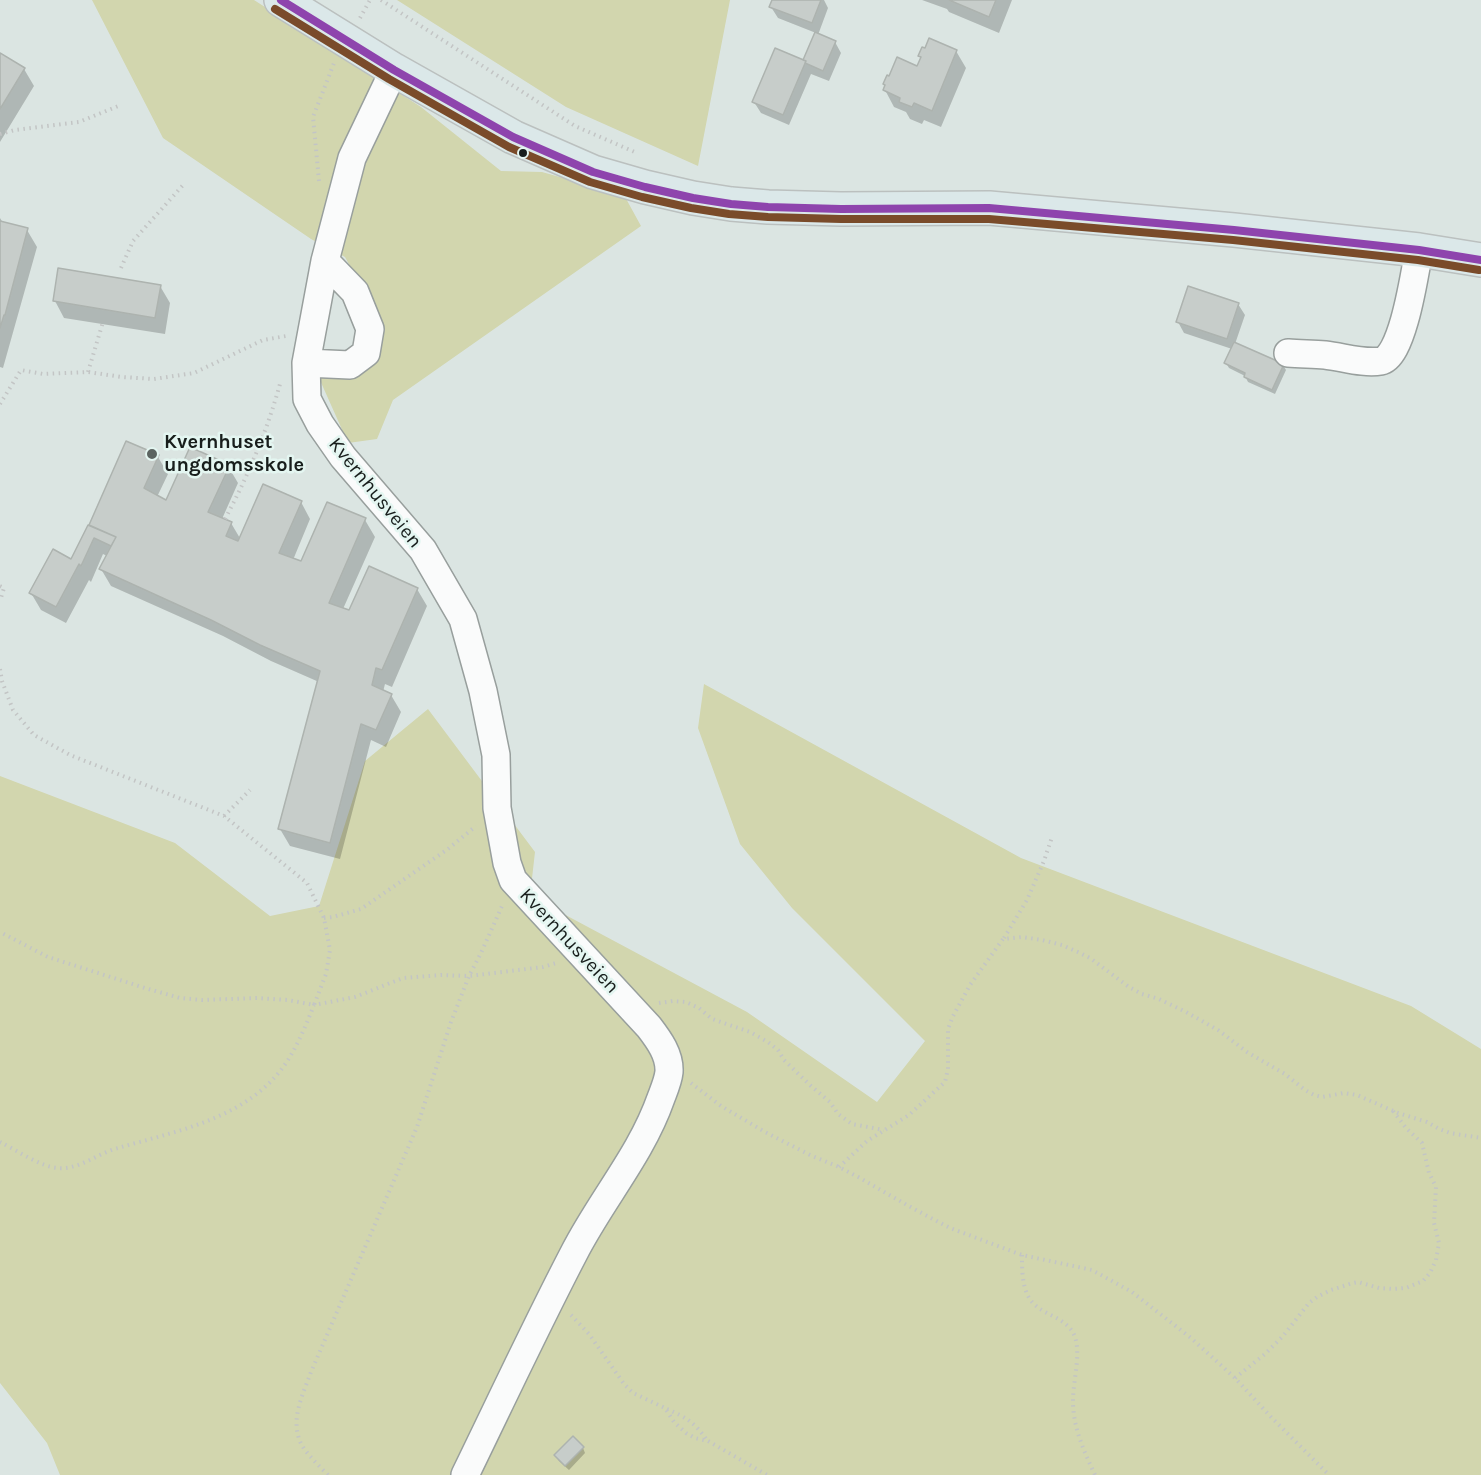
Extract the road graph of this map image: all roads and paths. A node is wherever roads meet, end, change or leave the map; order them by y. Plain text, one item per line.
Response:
1 (281, 0) edge
2 (370, 0) edge
3 (381, 0) edge
4 (355, 26) dead end
5 (394, 70) junction
6 (120, 105) dead end
7 (575, 126) dead end
8 (0, 134) edge
9 (184, 184) dead end
10 (1419, 250) junction
11 (1481, 260) edge
12 (325, 261) junction
13 (121, 268) dead end
14 (103, 322) dead end
15 (1288, 353) dead end
16 (296, 354) junction
17 (88, 372) junction
18 (282, 377) dead end
19 (0, 404) edge
20 (225, 519) dead end
21 (0, 586) edge
22 (0, 601) edge
23 (0, 669) edge
24 (250, 790) dead end
25 (497, 808) junction
26 (224, 816) junction
27 (1052, 837) dead end
28 (513, 880) junction
29 (324, 918) junction
30 (0, 933) edge
31 (1003, 939) junction
32 (582, 956) junction
33 (469, 976) junction
34 (314, 1005) junction
35 (632, 1010) junction
36 (667, 1058) junction
37 (1393, 1111) junction
38 (884, 1131) junction
39 (1481, 1138) edge
40 (0, 1142) edge
41 (839, 1167) junction
42 (1022, 1255) junction
43 (556, 1290) junction
44 (1235, 1378) junction
45 (665, 1408) junction
46 (708, 1441) junction
47 (328, 1475) edge
48 (465, 1475) edge
49 (767, 1475) edge
50 (1095, 1475) edge
51 (1329, 1475) edge

1 - 5 main road
2 - 4 path
3 - 7 path
5 - 10 main road
5 - 12 street, Kvernhusveien
6 - 8 path
9 - 13 path
10 - 11 main road
10 - 15 street
12 - 16 street, Kvernhusveien
12 - 16 street
14 - 17 path
16 - 17 path
16 - 25 street, Kvernhusveien
17 - 19 path
18 - 20 path
21 - 22 path
23 - 26 path
24 - 26 path
25 - 28 street, Kvernhusveien
25 - 29 path
26 - 29 path
27 - 31 path
28 - 32 street, Kvernhusveien
28 - 33 path
29 - 34 path
30 - 34 path
31 - 37 path
31 - 38 path
32 - 33 path
32 - 35 street, Kvernhusveien
33 - 34 path
33 - 47 path
34 - 40 path
35 - 36 street, Kvernhusveien
35 - 38 path
36 - 41 path
36 - 43 street
37 - 39 path
37 - 44 path
38 - 41 path
41 - 42 path
42 - 44 path
42 - 50 path
43 - 45 path
43 - 48 street
44 - 51 path
45 - 46 path
45 - 46 path
46 - 49 path

